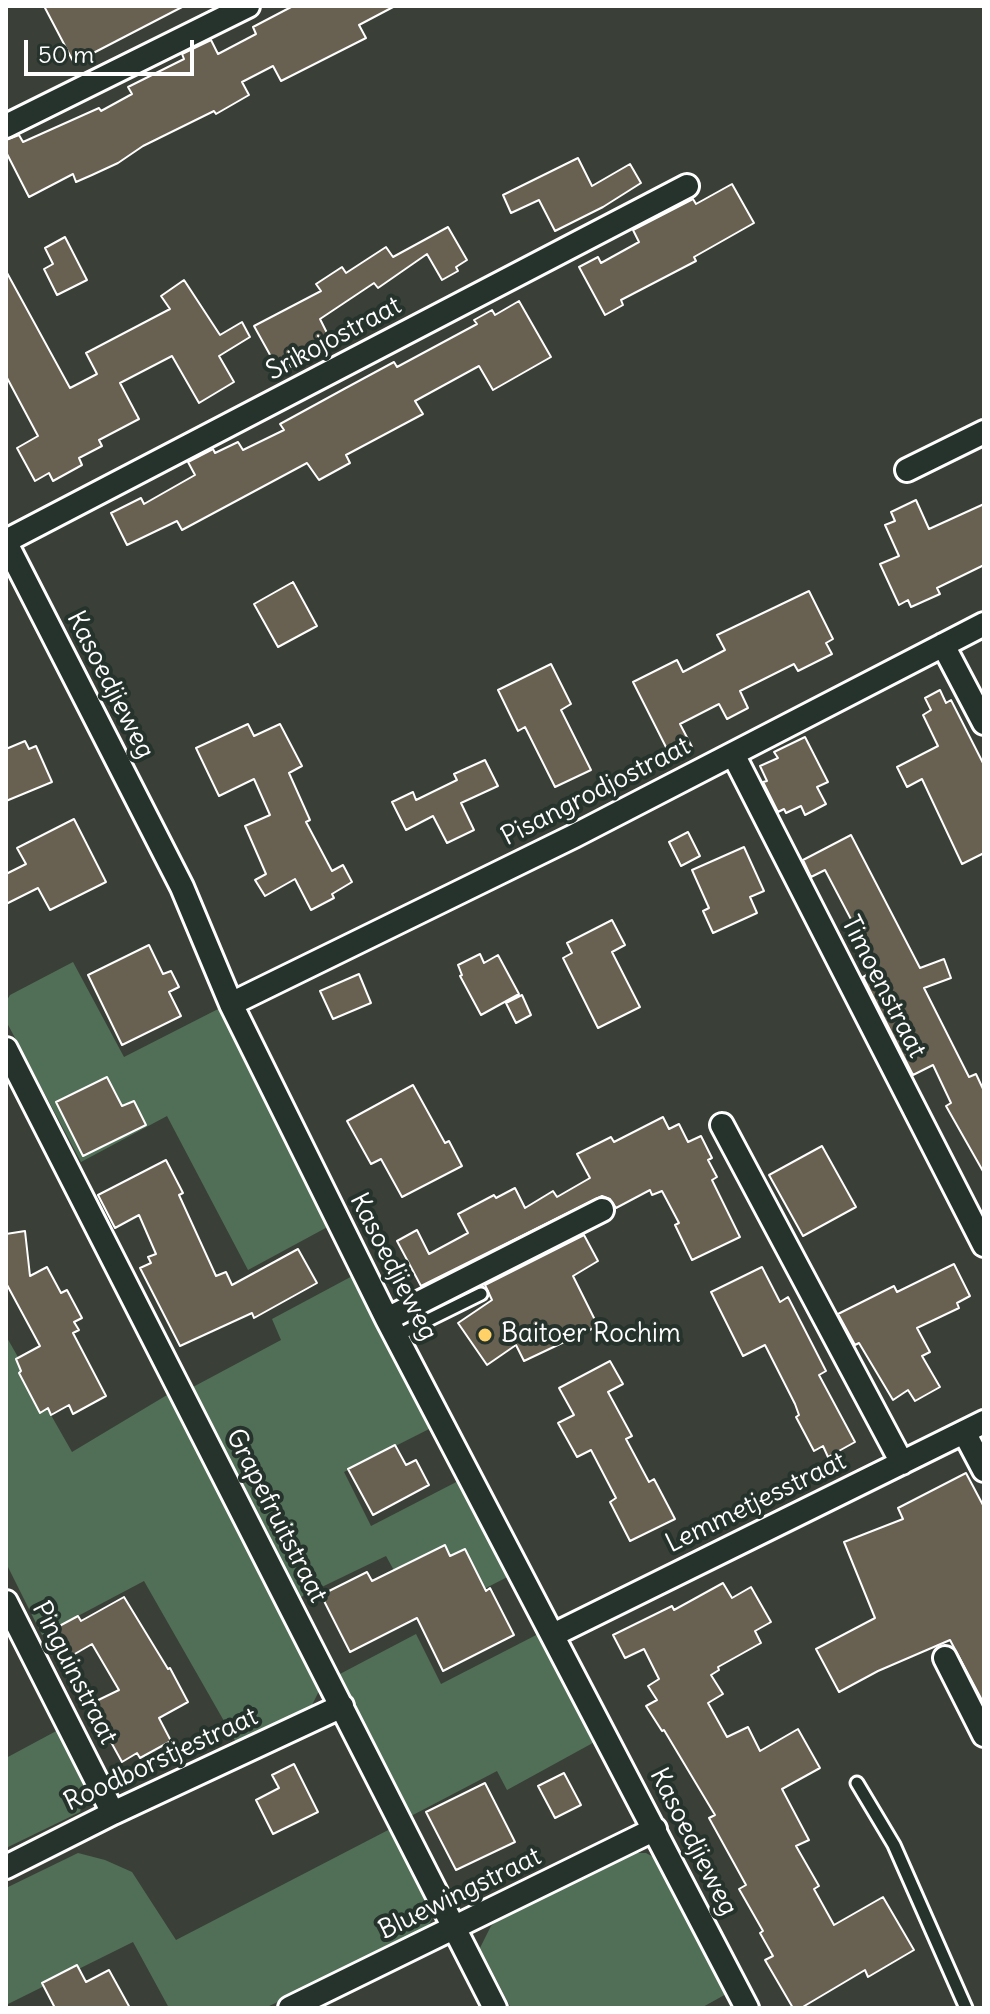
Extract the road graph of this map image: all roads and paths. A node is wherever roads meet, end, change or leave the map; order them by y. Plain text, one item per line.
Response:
1 (248, 6) edge
2 (6, 126) edge
3 (687, 186) dead end
4 (984, 432) edge
5 (907, 470) dead end
6 (6, 542) edge
7 (984, 624) edge
8 (943, 645) junction
9 (984, 723) edge
10 (733, 754) junction
11 (231, 1004) junction
12 (6, 1049) edge
13 (722, 1125) dead end
14 (602, 1210) dead end
15 (984, 1245) edge
16 (481, 1294) dead end
17 (391, 1328) junction
18 (974, 1427) edge
19 (902, 1463) junction
20 (984, 1470) edge
21 (6, 1602) edge
22 (553, 1635) junction
23 (945, 1658) dead end
24 (342, 1706) junction
25 (984, 1735) edge
26 (857, 1783) dead end
27 (113, 1813) junction
28 (655, 1829) junction
29 (6, 1867) edge
30 (454, 1929) junction
31 (290, 2008) edge
32 (495, 2008) edge
33 (747, 2008) edge
34 (966, 2008) edge

1 - 2 street
3 - 6 street, Srikojostraat
4 - 5 street
6 - 11 street, Kasoedjieweg
7 - 8 street, Pisangrodjostraat
8 - 9 street
8 - 10 street, Pisangrodjostraat
10 - 11 street, Pisangrodjostraat
10 - 15 street, Timoenstraat
11 - 17 street, Kasoedjieweg
12 - 24 street, Grapefruitstraat
13 - 19 street
14 - 17 street
16 - 17 lane
17 - 22 street, Kasoedjieweg
18 - 19 street, Lemmetjesstraat
18 - 20 street
19 - 22 street, Lemmetjesstraat
21 - 27 street, Pinguinstraat
22 - 28 street, Kasoedjieweg
23 - 25 street
24 - 27 street, Roodborstjestraat
24 - 30 street, Grapefruitstraat
26 - 34 lane
27 - 29 street, Roodborstjestraat
28 - 30 street, Bluewingstraat
28 - 33 street, Kasoedjieweg
30 - 31 street, Bluewingstraat
30 - 32 street, Grapefruitstraat

